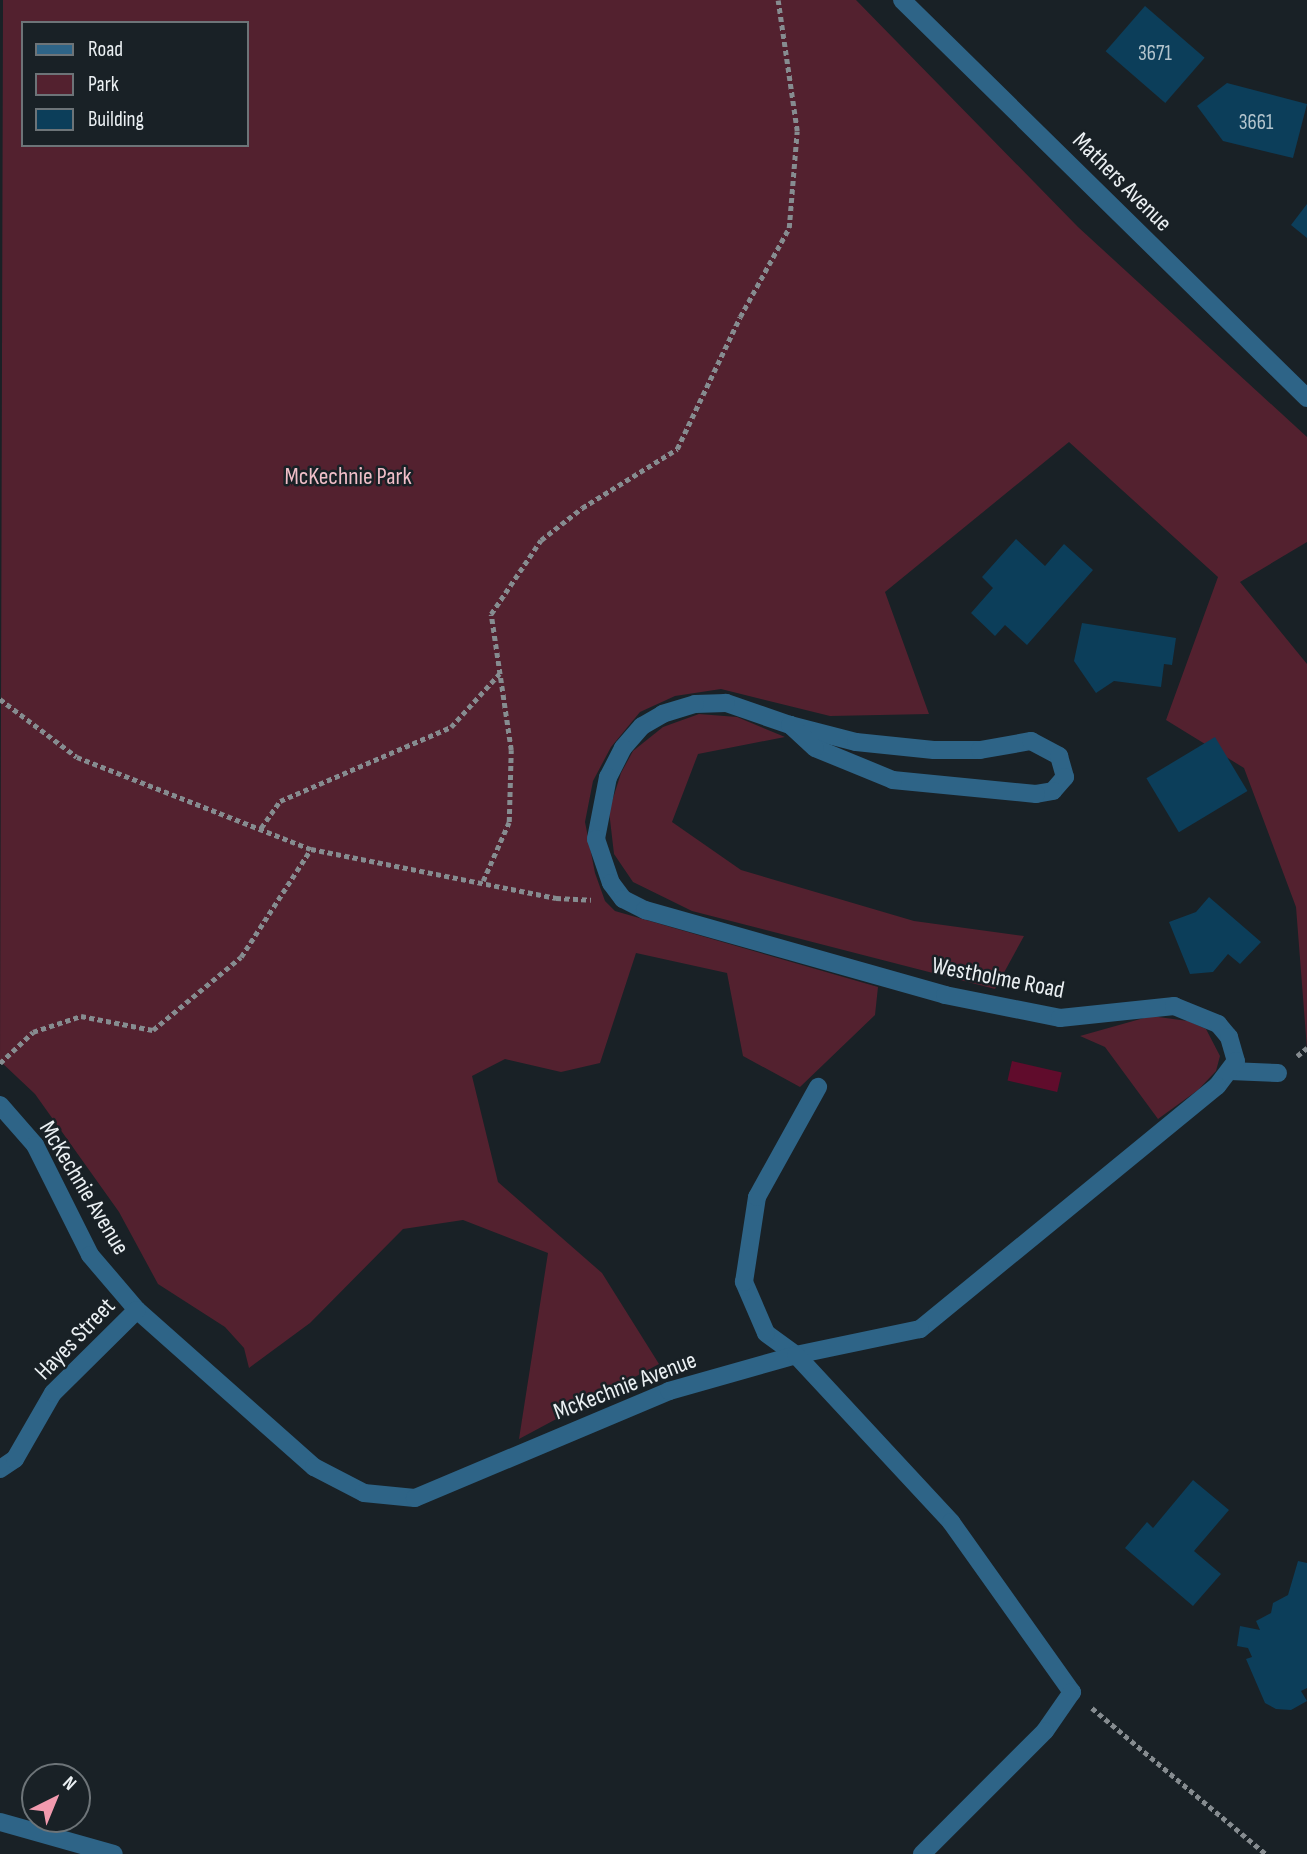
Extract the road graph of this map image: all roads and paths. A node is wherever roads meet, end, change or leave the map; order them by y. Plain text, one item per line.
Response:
1 (778, 0) edge
2 (902, 0) edge
3 (1307, 398) edge
4 (499, 674) junction
5 (0, 699) edge
6 (790, 725) junction
7 (261, 828) junction
8 (311, 849) junction
9 (483, 881) junction
10 (624, 900) junction
11 (0, 1063) edge
12 (1230, 1070) junction
13 (1278, 1073) dead end
14 (818, 1087) dead end
15 (0, 1105) edge
16 (137, 1310) junction
17 (796, 1355) junction
18 (0, 1469) edge
19 (1072, 1692) junction
20 (0, 1822) edge
21 (114, 1854) edge
22 (922, 1854) edge
23 (1266, 1854) edge

1 - 4 path
2 - 3 street, Mathers Avenue
4 - 7 path
4 - 9 path
5 - 7 path
6 - 6 street
6 - 10 street
7 - 8 path
8 - 9 path
8 - 11 path
9 - 10 path
10 - 12 street, Westholme Road
12 - 13 street
12 - 17 street
14 - 17 street
15 - 16 street, McKechnie Avenue
16 - 17 street, McKechnie Avenue
16 - 18 street, Hayes Street
17 - 19 street
19 - 22 street
19 - 23 path
20 - 21 street

